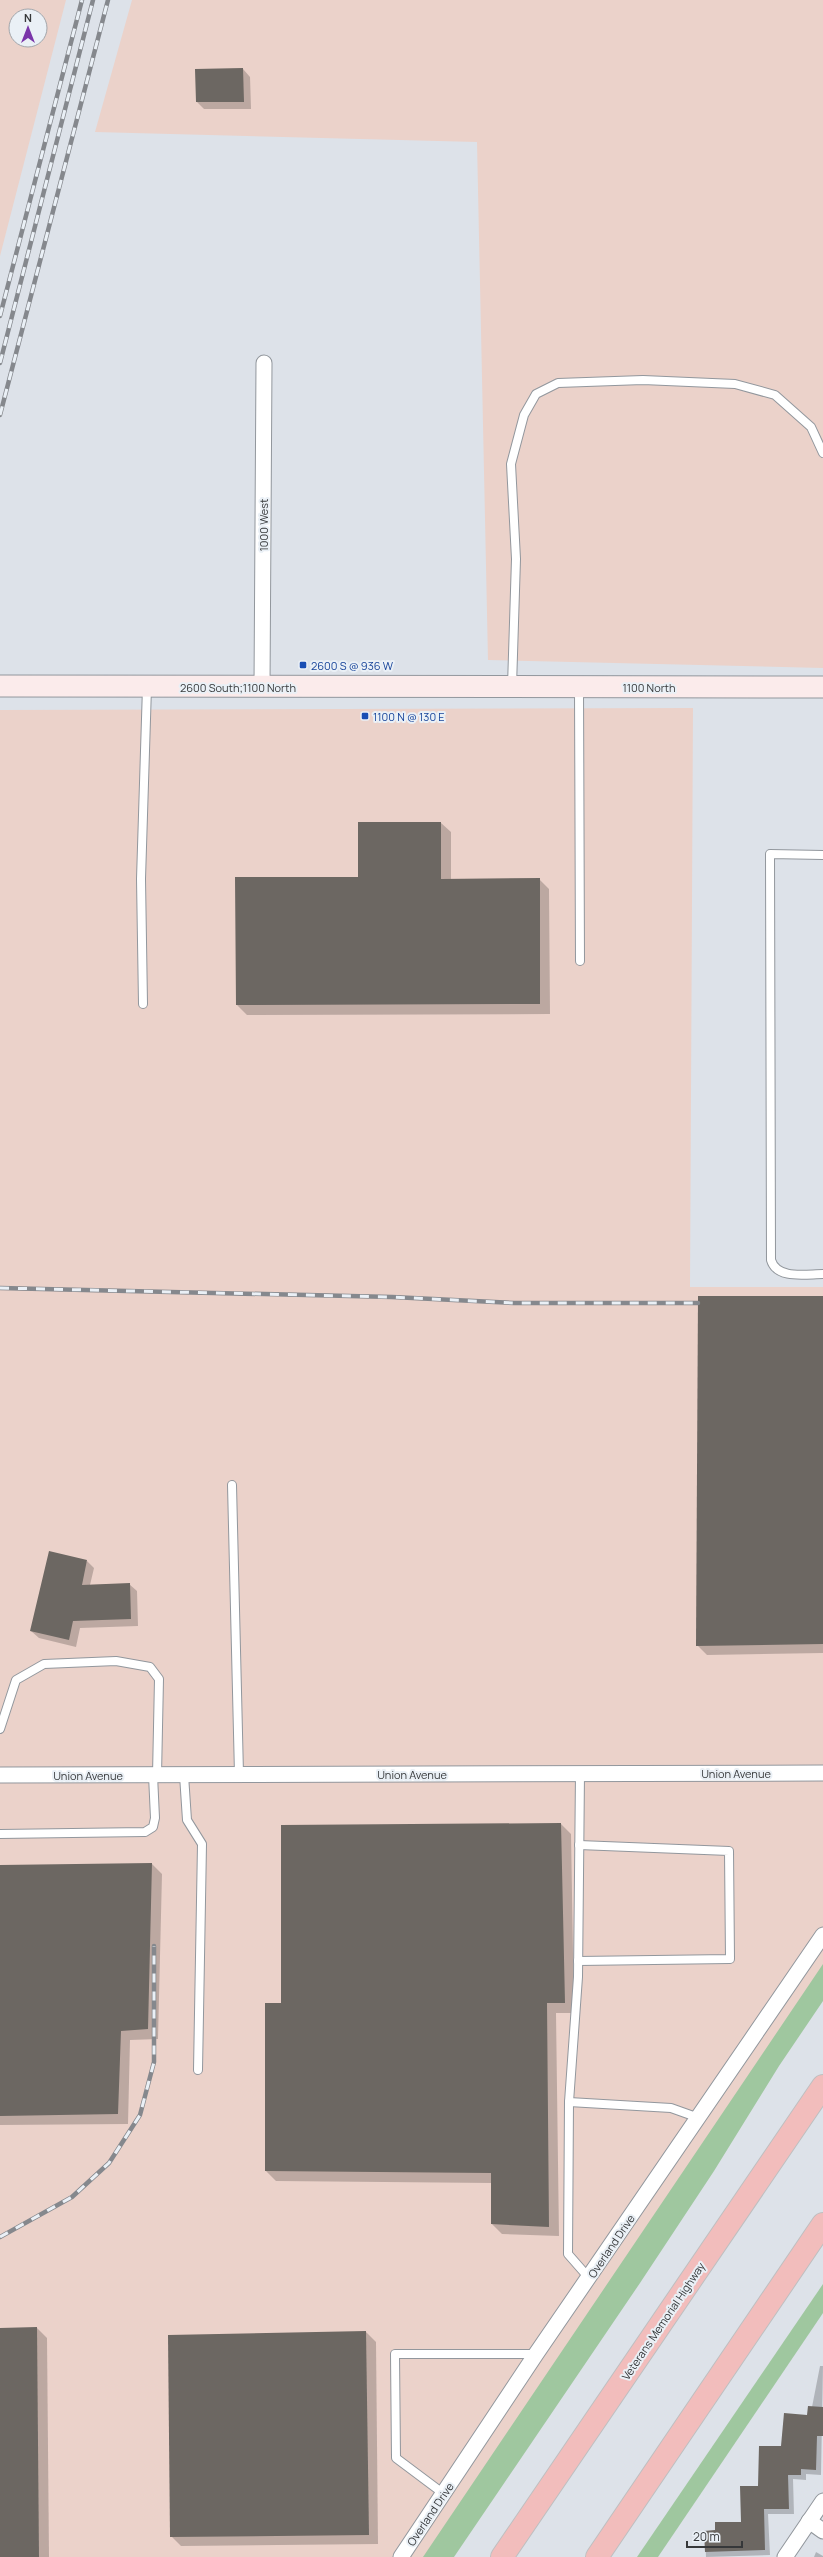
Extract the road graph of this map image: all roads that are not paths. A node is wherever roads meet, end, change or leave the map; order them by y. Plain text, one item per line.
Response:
1 (264, 363) dead end
2 (823, 453) edge
3 (0, 686) edge
4 (147, 687) junction
5 (262, 687) junction
6 (476, 687) joint
7 (512, 687) junction
8 (579, 687) junction
9 (823, 687) edge
10 (823, 855) edge
11 (580, 961) dead end
12 (143, 1004) dead end
13 (823, 1274) edge
14 (232, 1485) dead end
15 (0, 1729) edge
16 (580, 1773) junction
17 (823, 1773) edge
18 (239, 1774) junction
19 (155, 1775) junction
20 (184, 1775) junction
21 (0, 1776) edge
22 (0, 1834) edge
23 (579, 1845) junction
24 (823, 1935) edge
25 (578, 1961) junction
26 (198, 2070) dead end
27 (823, 2086) edge
28 (569, 2102) junction
29 (699, 2118) junction
30 (823, 2224) edge
31 (589, 2278) junction
32 (536, 2354) junction
33 (444, 2494) junction
34 (823, 2501) edge
35 (809, 2521) junction
36 (823, 2531) edge
37 (401, 2557) edge
38 (502, 2557) edge
39 (597, 2557) edge
40 (785, 2557) edge

1 - 5 street, 1000 West
2 - 7 lane
3 - 4 main road, 2600 South;1100 North
4 - 5 main road, 2600 South;1100 North
4 - 12 lane
5 - 6 main road, 2600 South;1100 North
6 - 7 main road, 1100 North
7 - 8 main road, 1100 North
8 - 9 main road, 1100 North
8 - 11 lane
10 - 13 lane
14 - 18 lane
15 - 19 lane
16 - 17 street, Union Avenue
16 - 18 street, Union Avenue
16 - 23 lane
18 - 20 street, Union Avenue
19 - 20 street, Union Avenue
19 - 21 street, Union Avenue
19 - 22 lane
20 - 26 lane
23 - 25 lane
23 - 25 lane
24 - 29 street, Overland Drive
25 - 28 lane
27 - 38 highway, Veterans Memorial Highway
28 - 29 lane
28 - 31 lane
29 - 31 street, Overland Drive
30 - 39 highway
31 - 32 street, Overland Drive
32 - 33 street, Overland Drive
32 - 33 lane
33 - 37 street, Overland Drive
34 - 35 street
35 - 36 street
35 - 40 street

